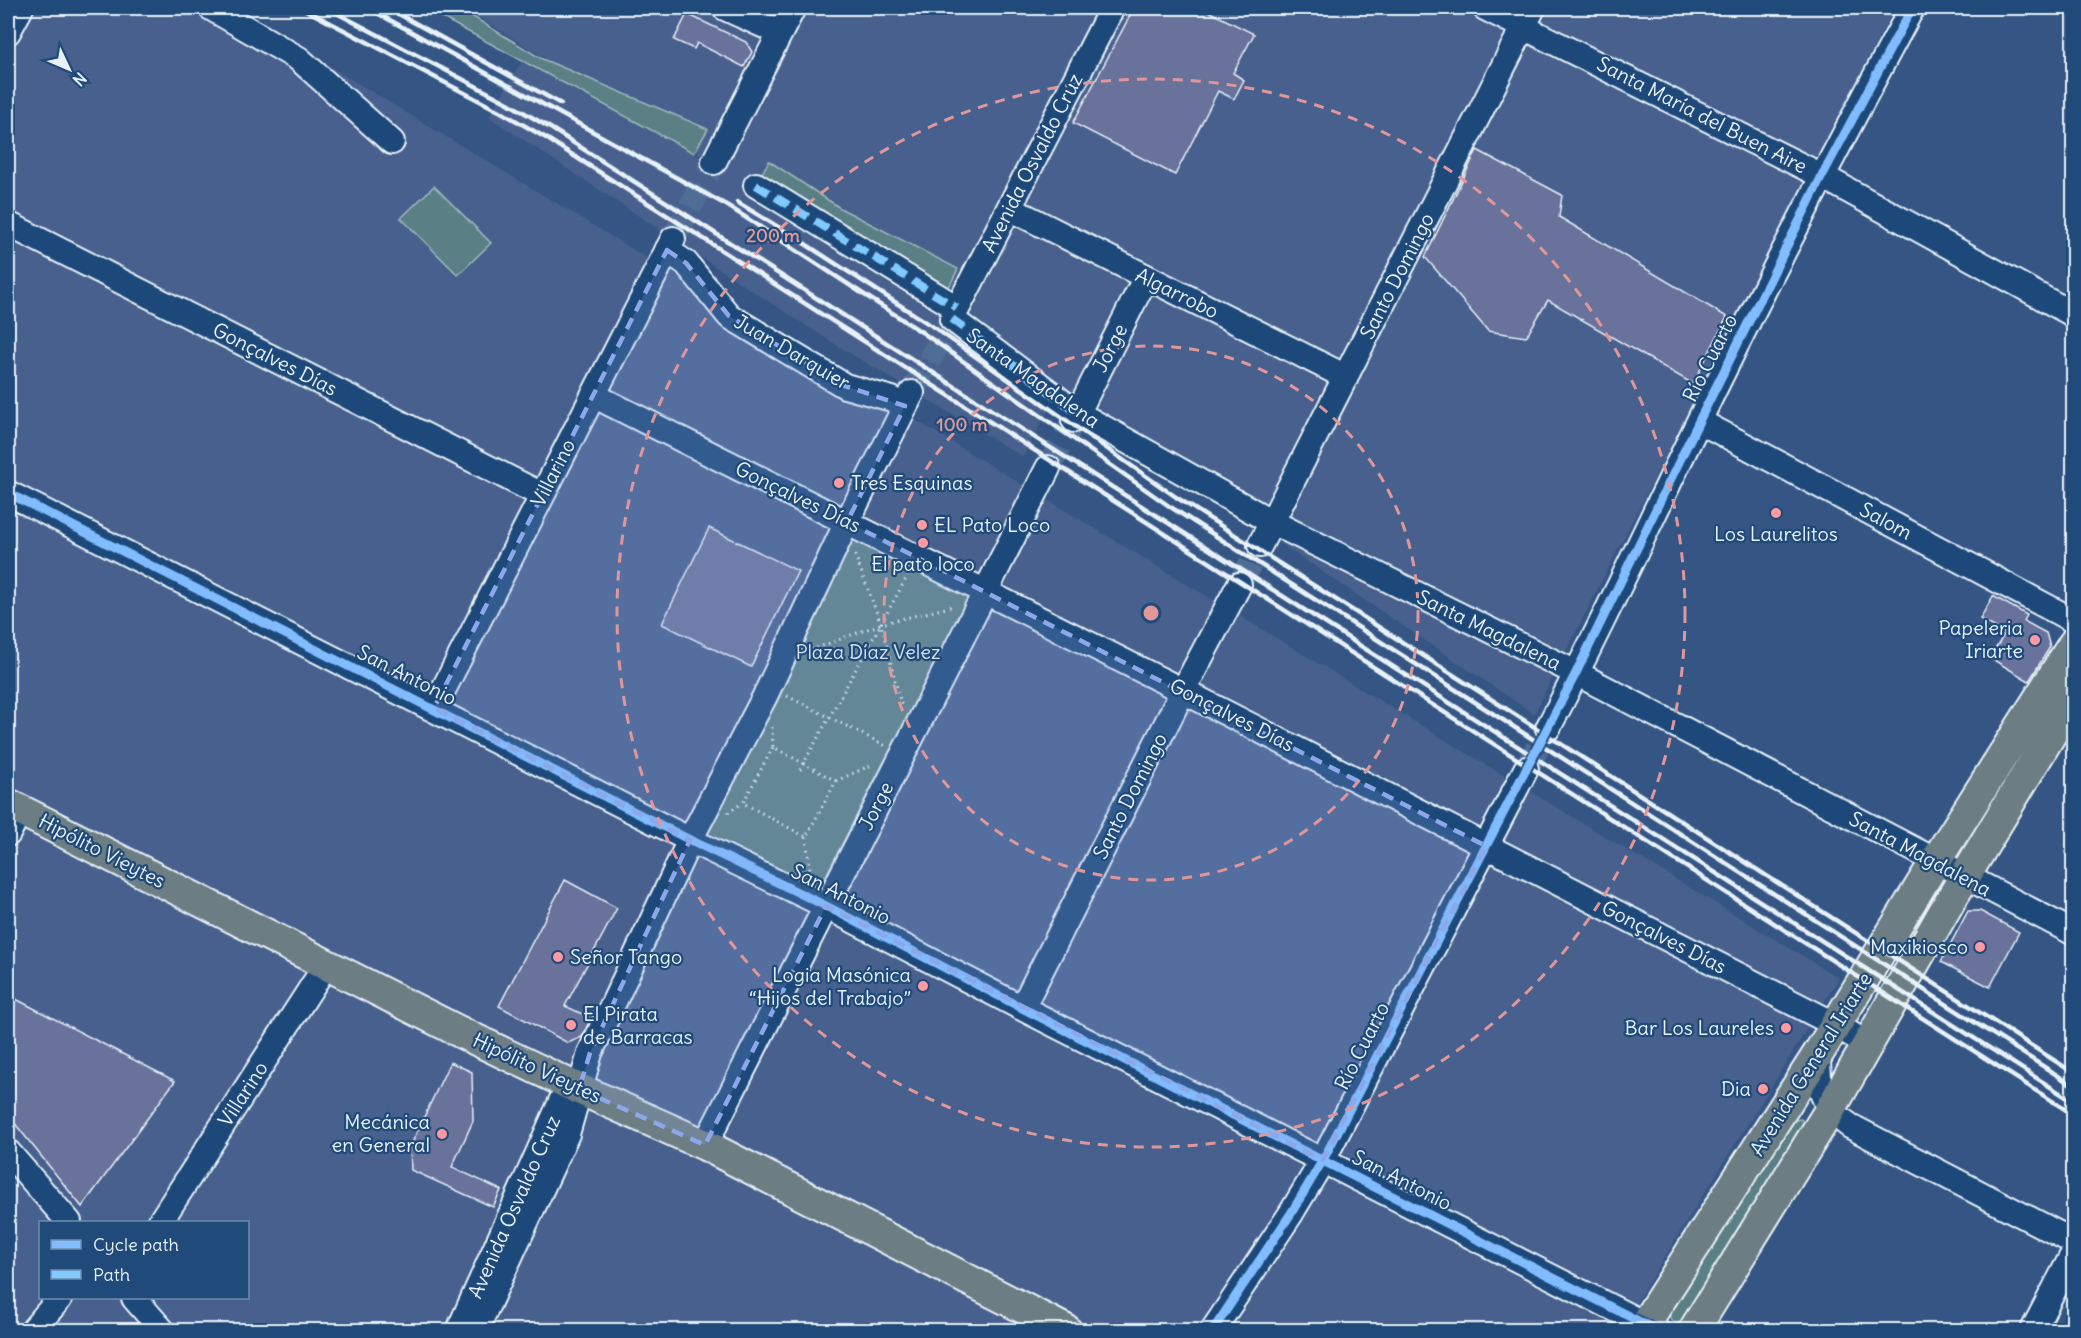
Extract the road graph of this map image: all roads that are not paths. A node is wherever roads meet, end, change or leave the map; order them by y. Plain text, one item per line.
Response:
1 (21, 8) edge
2 (211, 8) edge
3 (725, 8) edge
4 (793, 8) edge
5 (1112, 8) edge
6 (1485, 8) edge
7 (1912, 8) edge
8 (1528, 17) edge
9 (8, 32) edge
10 (780, 33) junction
11 (392, 142) dead end
12 (714, 162) tunnel mouth
13 (1822, 176) junction
14 (756, 184) dead end
15 (1009, 208) junction
16 (8, 224) edge
17 (670, 244) joint
18 (1146, 277) junction
19 (954, 314) junction
20 (2073, 315) edge
21 (1346, 376) junction
22 (592, 395) junction
23 (909, 400) joint
24 (1075, 416) junction
25 (1699, 421) junction
26 (1048, 468) tunnel mouth
27 (8, 494) edge
28 (542, 495) junction
29 (847, 522) junction
30 (1272, 522) junction
31 (1260, 545) tunnel mouth
32 (1239, 585) tunnel mouth
33 (985, 591) junction
34 (2073, 621) edge
35 (2073, 643) edge
36 (1576, 674) junction
37 (1183, 690) junction
38 (2073, 696) edge
39 (434, 708) junction
40 (1548, 728) tunnel mouth
41 (1526, 769) tunnel mouth
42 (12, 816) edge
43 (690, 840) junction
44 (1486, 846) junction
45 (1935, 862) junction
46 (1964, 877) junction
47 (825, 906) junction
48 (2073, 933) edge
49 (326, 965) junction
50 (1022, 1008) junction
51 (1836, 1025) junction
52 (1867, 1044) junction
53 (1818, 1054) junction
54 (574, 1086) junction
55 (1830, 1110) junction
56 (705, 1145) junction
57 (8, 1152) edge
58 (1323, 1160) junction
59 (68, 1221) edge
60 (161, 1221) edge
61 (2073, 1242) edge
62 (2073, 1252) edge
63 (59, 1299) edge
64 (135, 1299) edge
65 (1647, 1329) edge
66 (33, 1330) edge
67 (162, 1330) edge
68 (459, 1330) edge
69 (476, 1330) edge
70 (1066, 1330) edge
71 (1213, 1330) edge
72 (1694, 1330) edge
73 (2033, 1330) edge

1 - 9 street
2 - 11 street
3 - 10 street
4 - 10 street
5 - 15 street, Avenida Osvaldo Cruz
6 - 8 street, Santa María del Buen Aire
7 - 13 street, Río Cuarto
8 - 13 street, Santa María del Buen Aire
8 - 21 street, Santo Domingo
10 - 12 street
13 - 20 street, Santa María del Buen Aire
13 - 25 street, Río Cuarto
14 - 19 street, Santa Magdalena
15 - 18 street, Algarrobo
15 - 19 street, Avenida Osvaldo Cruz
16 - 28 street, Gonçalves Días
17 - 22 street, Villarino
17 - 23 street, Juan Darquier
18 - 21 street, Algarrobo
18 - 24 street, Jorge
19 - 24 street, Santa Magdalena
21 - 30 street, Santo Domingo
22 - 28 street, Villarino
22 - 29 street, Gonçalves Días
23 - 29 street, Avenida Osvaldo Cruz
24 - 30 street, Santa Magdalena
25 - 34 street, Salom
25 - 36 street, Río Cuarto
26 - 33 street, Jorge
27 - 39 street, San Antonio
28 - 39 street, Villarino
29 - 33 street, Gonçalves Días
29 - 43 street, Avenida Osvaldo Cruz
30 - 31 street, Santo Domingo
30 - 36 street, Santa Magdalena
32 - 37 street, Santo Domingo
33 - 37 street, Gonçalves Días
33 - 47 street, Jorge
35 - 45 main road, Avenida General Iriarte
36 - 40 street, Río Cuarto
36 - 45 street, Santa Magdalena
37 - 44 street, Gonçalves Días
37 - 50 street, Santo Domingo
38 - 46 main road, Avenida General Iriarte
39 - 43 street, San Antonio
41 - 44 street, Río Cuarto
42 - 49 main road, Hipólito Vieytes
43 - 47 street, San Antonio
43 - 54 street, Avenida Osvaldo Cruz
44 - 51 street, Gonçalves Días
44 - 58 street, Río Cuarto
45 - 46 street, Santa Magdalena
45 - 51 main road, Avenida General Iriarte
46 - 48 street, Santa Magdalena
46 - 52 main road, Avenida General Iriarte
47 - 50 street, San Antonio
47 - 56 street, Jorge
49 - 54 main road, Hipólito Vieytes
49 - 60 street, Villarino
50 - 58 street, San Antonio
51 - 52 street, Gonçalves Días
51 - 53 main road, Avenida General Iriarte
52 - 55 main road, Avenida General Iriarte
53 - 55 street
53 - 65 main road, Avenida General Iriarte
54 - 56 main road, Hipólito Vieytes
54 - 68 street, Avenida Osvaldo Cruz
54 - 69 street, Avenida Osvaldo Cruz
55 - 61 street
55 - 72 main road, Avenida General Iriarte
56 - 70 main road, Hipólito Vieytes
57 - 59 street
58 - 65 street, San Antonio
58 - 71 street, Río Cuarto
62 - 73 street
63 - 66 street
64 - 67 street

